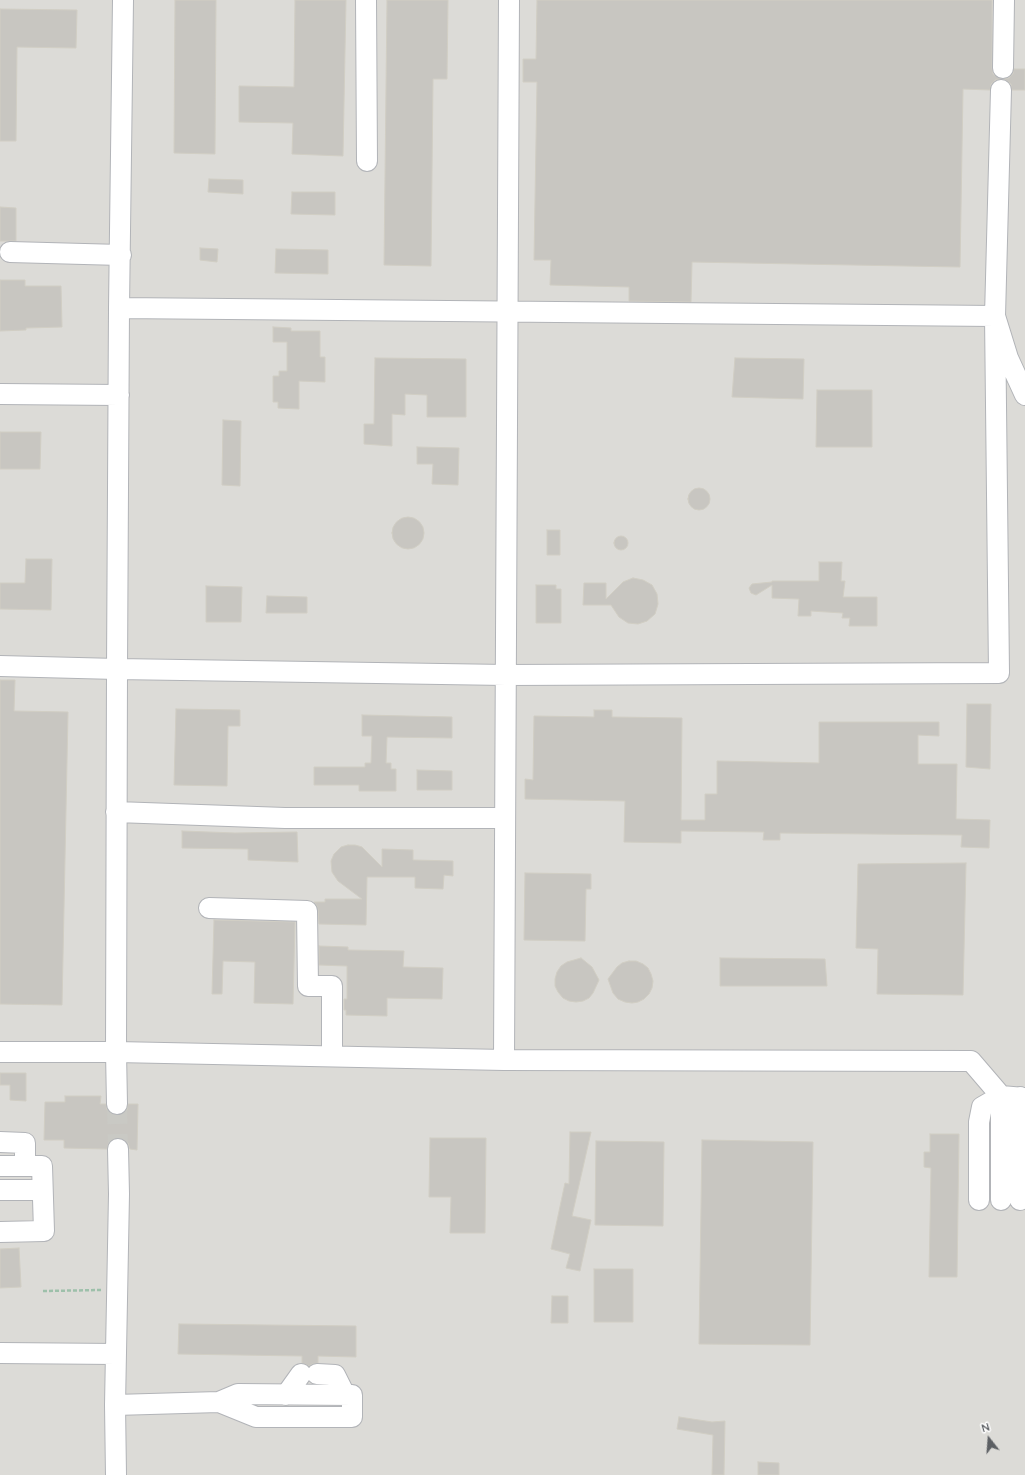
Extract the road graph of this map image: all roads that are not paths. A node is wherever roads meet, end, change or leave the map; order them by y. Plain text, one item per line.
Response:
1 (123, 0) edge
2 (366, 0) edge
3 (509, 0) edge
4 (1004, 0) edge
5 (1003, 68) dead end
6 (1001, 90) dead end
7 (368, 161) dead end
8 (10, 252) dead end
9 (121, 255) junction
10 (119, 308) junction
11 (508, 312) junction
12 (995, 316) junction
13 (0, 394) edge
14 (119, 395) junction
15 (1025, 395) edge
16 (0, 666) edge
17 (117, 669) junction
18 (506, 675) junction
19 (116, 812) junction
20 (505, 818) junction
21 (209, 908) dead end
22 (0, 1052) edge
23 (116, 1052) junction
24 (332, 1056) junction
25 (504, 1060) junction
26 (1015, 1097) edge
27 (117, 1104) tunnel mouth
28 (0, 1142) edge
29 (118, 1149) tunnel mouth
30 (0, 1166) edge
31 (25, 1166) junction
32 (0, 1190) edge
33 (42, 1190) junction
34 (979, 1200) dead end
35 (1011, 1200) dead end
36 (0, 1232) edge
37 (0, 1354) edge
38 (116, 1354) junction
39 (286, 1395) junction
40 (345, 1395) junction
41 (219, 1402) junction
42 (115, 1405) junction
43 (116, 1475) edge

1 - 9 lane
2 - 7 lane
3 - 11 lane
4 - 5 lane
6 - 12 lane
8 - 9 lane
9 - 10 lane
10 - 11 lane
10 - 14 lane
11 - 12 lane
11 - 18 lane
12 - 15 lane
12 - 18 lane
13 - 14 lane
14 - 17 lane
16 - 17 lane
17 - 18 lane
17 - 19 lane
18 - 20 lane
19 - 20 lane
19 - 23 lane
20 - 25 lane
21 - 24 lane
22 - 23 lane
23 - 24 lane
23 - 27 lane
24 - 25 lane
25 - 26 lane
26 - 34 lane
26 - 35 lane
28 - 31 lane
29 - 38 lane
30 - 31 lane
31 - 33 lane
32 - 33 lane
33 - 36 lane
37 - 38 lane
38 - 42 lane
39 - 40 lane
39 - 40 lane
39 - 41 lane
40 - 41 lane
41 - 42 lane
42 - 43 lane

